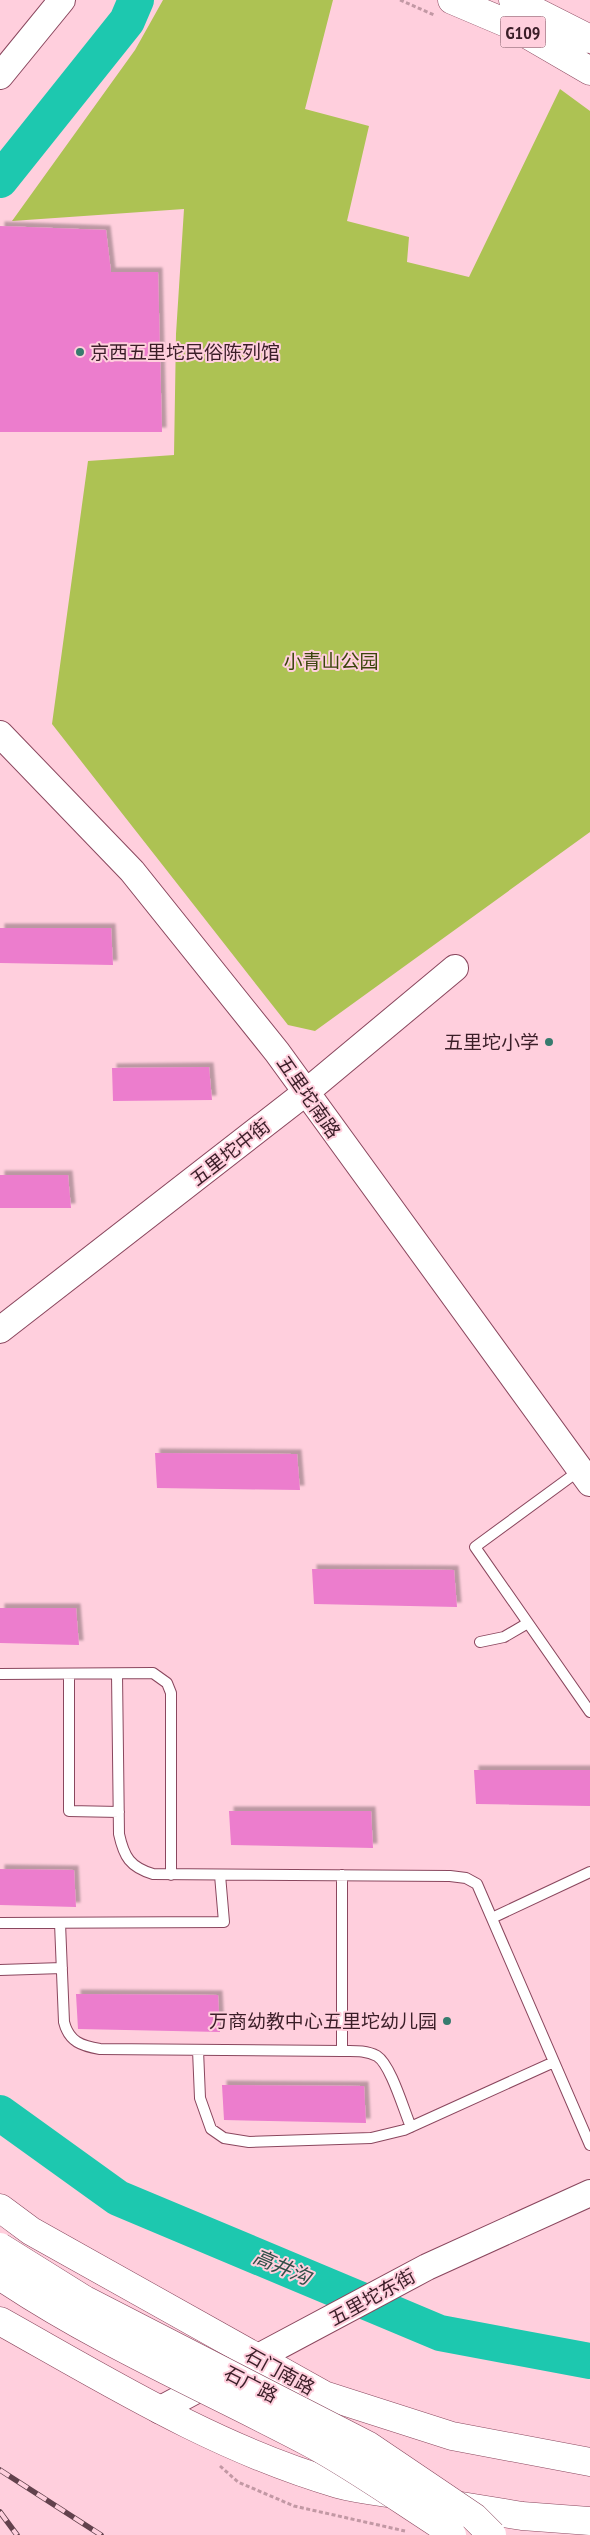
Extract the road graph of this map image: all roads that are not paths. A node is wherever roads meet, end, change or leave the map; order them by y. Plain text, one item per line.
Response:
1 (62, 0) edge
2 (513, 0) edge
3 (444, 8) edge
4 (590, 39) edge
5 (590, 71) edge
6 (0, 76) edge
7 (0, 734) edge
8 (455, 968) dead end
9 (305, 1093) junction
10 (0, 1330) edge
11 (585, 1477) edge
12 (528, 1623) junction
13 (480, 1642) dead end
14 (0, 1674) edge
15 (69, 1674) junction
16 (117, 1674) junction
17 (590, 1712) edge
18 (119, 1812) junction
19 (590, 1872) edge
20 (171, 1875) junction
21 (220, 1875) junction
22 (342, 1876) junction
23 (492, 1918) junction
24 (0, 1923) edge
25 (60, 1923) junction
26 (62, 1968) junction
27 (0, 1970) edge
28 (198, 2050) junction
29 (342, 2051) junction
30 (554, 2062) junction
31 (411, 2127) junction
32 (590, 2145) edge
33 (590, 2193) edge
34 (0, 2208) edge
35 (0, 2247) edge
36 (0, 2276) edge
37 (0, 2321) edge
38 (257, 2358) junction
39 (159, 2410) junction
40 (590, 2462) edge
41 (590, 2522) edge
42 (452, 2535) edge
43 (492, 2535) edge

1 - 6 street
2 - 4 main road, G109
3 - 5 main road, G109
7 - 9 street, 五里坨南路
8 - 9 street, 五里坨中街
9 - 10 street, 五里坨中街
9 - 11 street, 五里坨南路
11 - 12 lane
12 - 13 lane
12 - 17 lane
14 - 15 lane
15 - 16 lane
15 - 18 lane
16 - 18 lane
16 - 20 lane
18 - 20 lane
19 - 23 lane
20 - 21 lane
21 - 22 lane
21 - 25 lane
22 - 23 lane
22 - 29 lane
23 - 30 lane
24 - 25 lane
25 - 26 lane
26 - 27 lane
26 - 28 lane
28 - 29 lane
28 - 31 lane
29 - 31 lane
30 - 31 lane
30 - 32 lane
33 - 38 street, 五里坨东街
34 - 38 main road, 石门南路
35 - 43 main road, 石广路, bridge
36 - 42 main road, 石广路, bridge
37 - 39 main road
38 - 39 street, 五里坨东街
38 - 40 main road, 石门南路
39 - 41 main road

